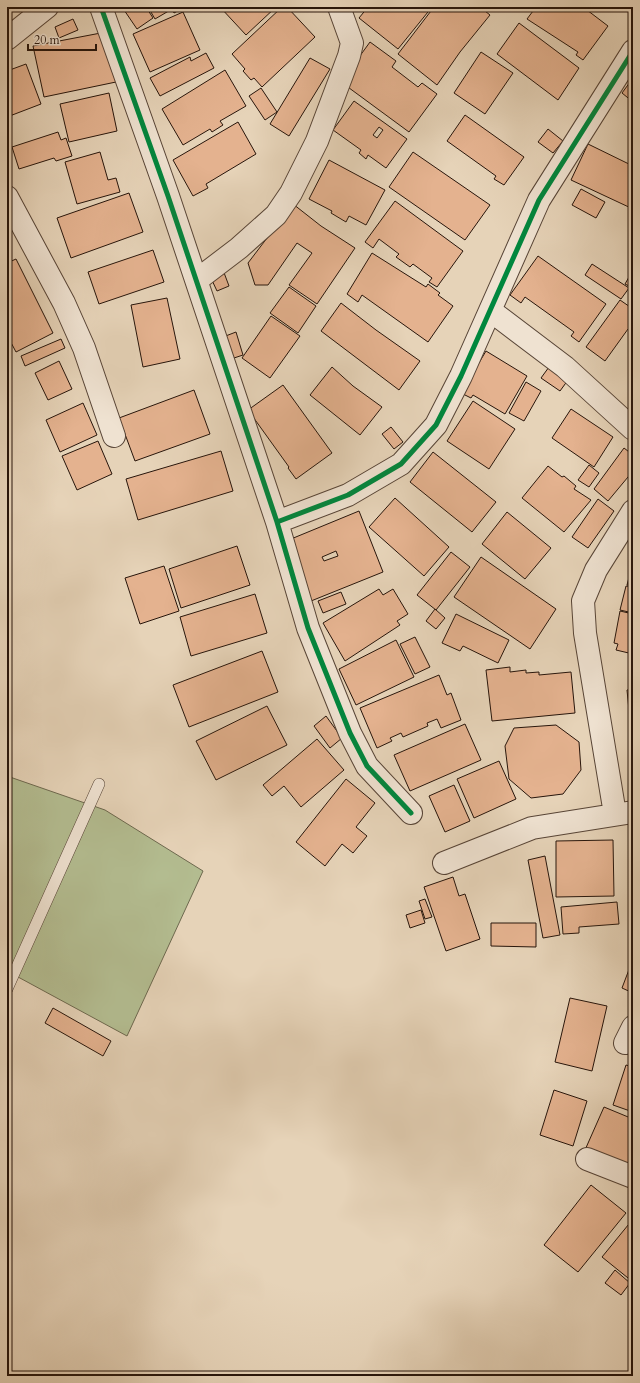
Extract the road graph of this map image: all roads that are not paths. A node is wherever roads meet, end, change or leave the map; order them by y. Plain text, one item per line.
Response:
1 (47, 7) edge
2 (101, 7) edge
3 (339, 7) edge
4 (7, 39) edge
5 (633, 51) edge
6 (7, 197) edge
7 (197, 280) junction
8 (491, 311) junction
9 (633, 428) edge
10 (114, 436) dead end
11 (633, 511) edge
12 (277, 522) junction
13 (98, 784) dead end
14 (411, 813) dead end
15 (624, 813) edge
16 (444, 863) dead end
17 (7, 989) edge
18 (587, 1160) dead end
19 (633, 1177) edge

1 - 4 street
2 - 7 street
3 - 7 street
5 - 8 street
6 - 10 street
7 - 12 street
8 - 9 street
8 - 12 street
11 - 15 street
12 - 14 street
13 - 17 lane
15 - 16 street
18 - 19 street

